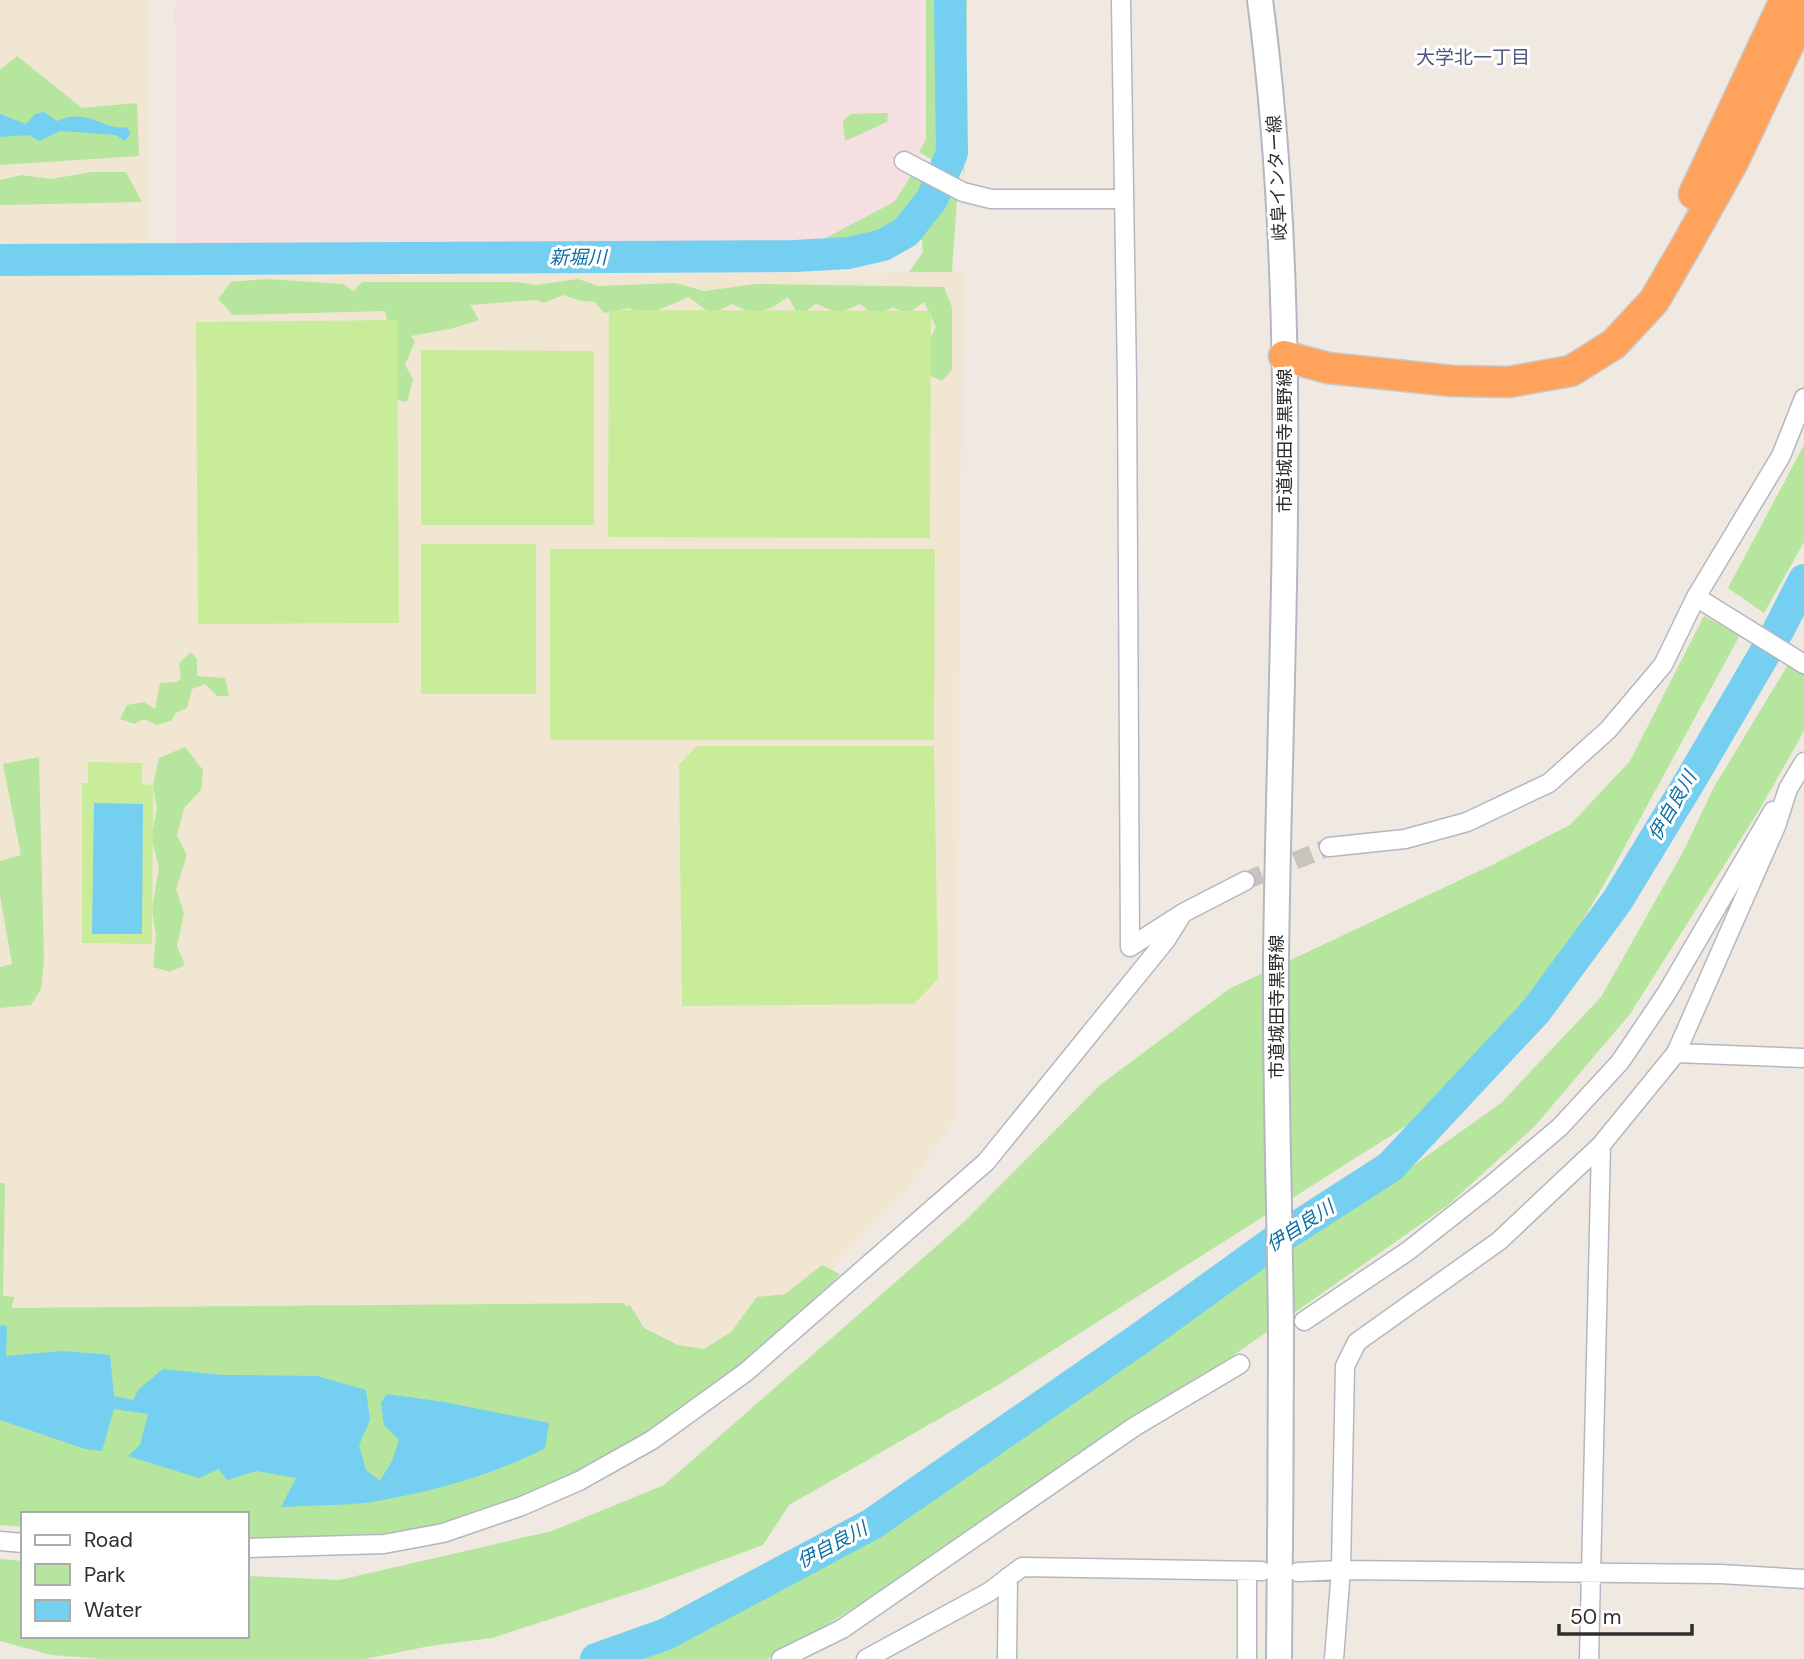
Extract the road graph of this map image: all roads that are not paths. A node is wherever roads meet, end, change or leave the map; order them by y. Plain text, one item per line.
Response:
1 (1121, 0) edge
2 (1260, 0) edge
3 (1785, 0) edge
4 (1804, 12) edge
5 (904, 161) dead end
6 (1125, 199) junction
7 (1284, 356) junction
8 (1804, 398) edge
9 (1702, 601) junction
10 (1804, 664) edge
11 (1804, 762) edge
12 (1788, 789) junction
13 (1329, 847) tunnel mouth
14 (1245, 881) tunnel mouth
15 (1183, 913) junction
16 (1676, 1054) junction
17 (1804, 1058) edge
18 (1601, 1145) junction
19 (1304, 1321) dead end
20 (1240, 1364) dead end
21 (0, 1541) edge
22 (21, 1543) edge
23 (248, 1548) edge
24 (1341, 1570) junction
25 (1298, 1572) dead end
26 (1590, 1573) junction
27 (1008, 1577) junction
28 (1804, 1579) edge
29 (782, 1659) edge
30 (866, 1659) edge
31 (1007, 1659) edge
32 (1247, 1659) edge
33 (1279, 1659) edge
34 (1334, 1659) edge
35 (1589, 1659) edge

1 - 6 street
2 - 7 street, 岐阜インター線
3 - 7 highway
4 - 7 highway
5 - 6 street
6 - 15 street
7 - 33 street, 市道城田寺黒野線
8 - 9 street
9 - 10 street
9 - 13 street
11 - 12 street
12 - 16 street
12 - 19 street
14 - 15 street
15 - 23 street
16 - 17 street
16 - 18 street
18 - 24 street
18 - 26 street
20 - 29 street
21 - 22 street
24 - 25 street
24 - 26 street
24 - 34 street
26 - 28 street
26 - 35 street
27 - 30 street
27 - 31 street
27 - 32 street

